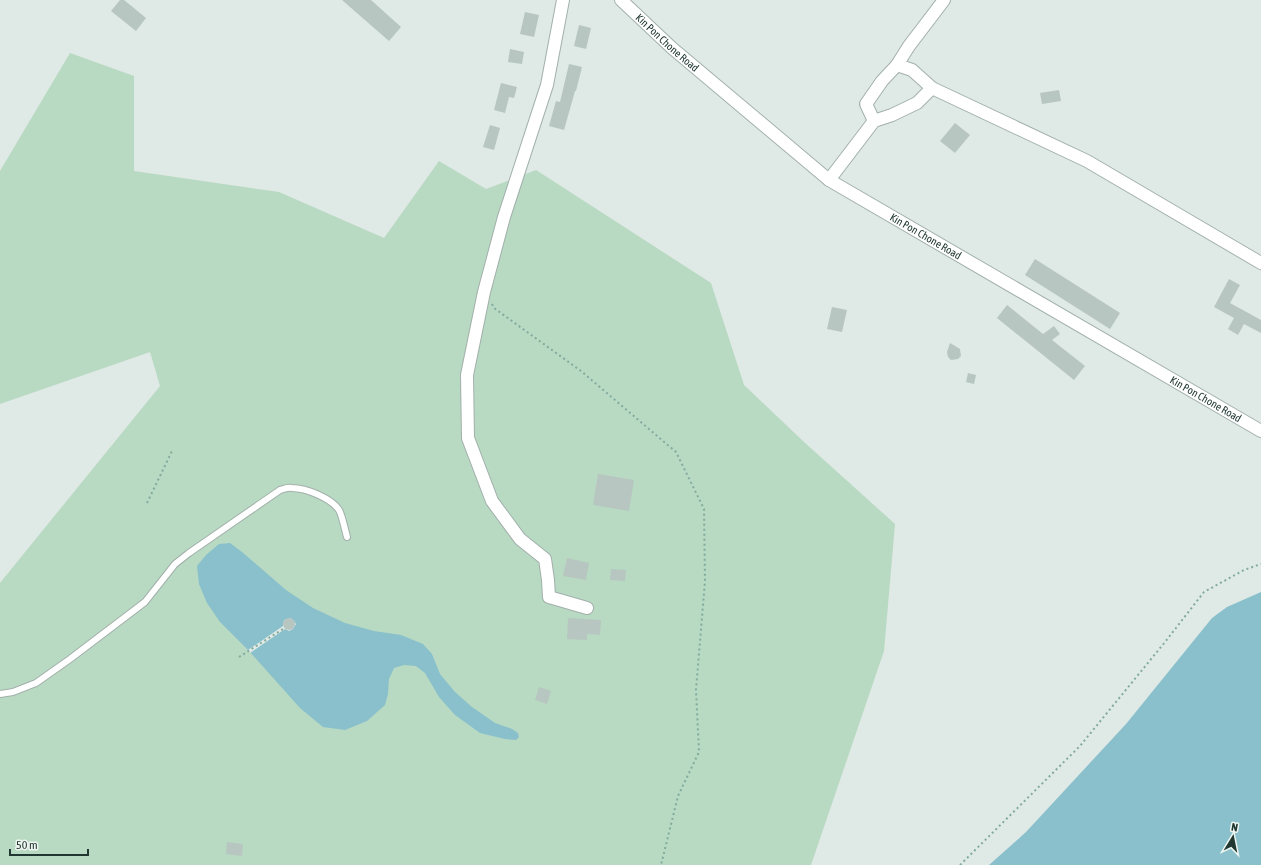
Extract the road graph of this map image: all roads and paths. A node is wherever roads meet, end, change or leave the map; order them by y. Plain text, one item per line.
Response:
1 (563, 0) edge
2 (621, 0) edge
3 (944, 0) edge
4 (897, 65) junction
5 (932, 88) junction
6 (874, 121) junction
7 (829, 180) junction
8 (1261, 263) edge
9 (484, 292) junction
10 (1261, 431) edge
11 (172, 451) dead end
12 (147, 503) dead end
13 (347, 537) dead end
14 (1261, 564) edge
15 (587, 608) dead end
16 (283, 629) dead end
17 (238, 657) dead end
18 (0, 694) edge
19 (661, 865) edge
20 (960, 865) edge

1 - 9 street
2 - 7 street, Kin Pon Chone Road
3 - 4 street
4 - 5 street
4 - 6 street
5 - 6 street
5 - 8 street
6 - 7 street
7 - 10 street, Kin Pon Chone Road
9 - 15 street
9 - 19 path
11 - 12 path
13 - 18 lane
14 - 20 path
16 - 17 path

